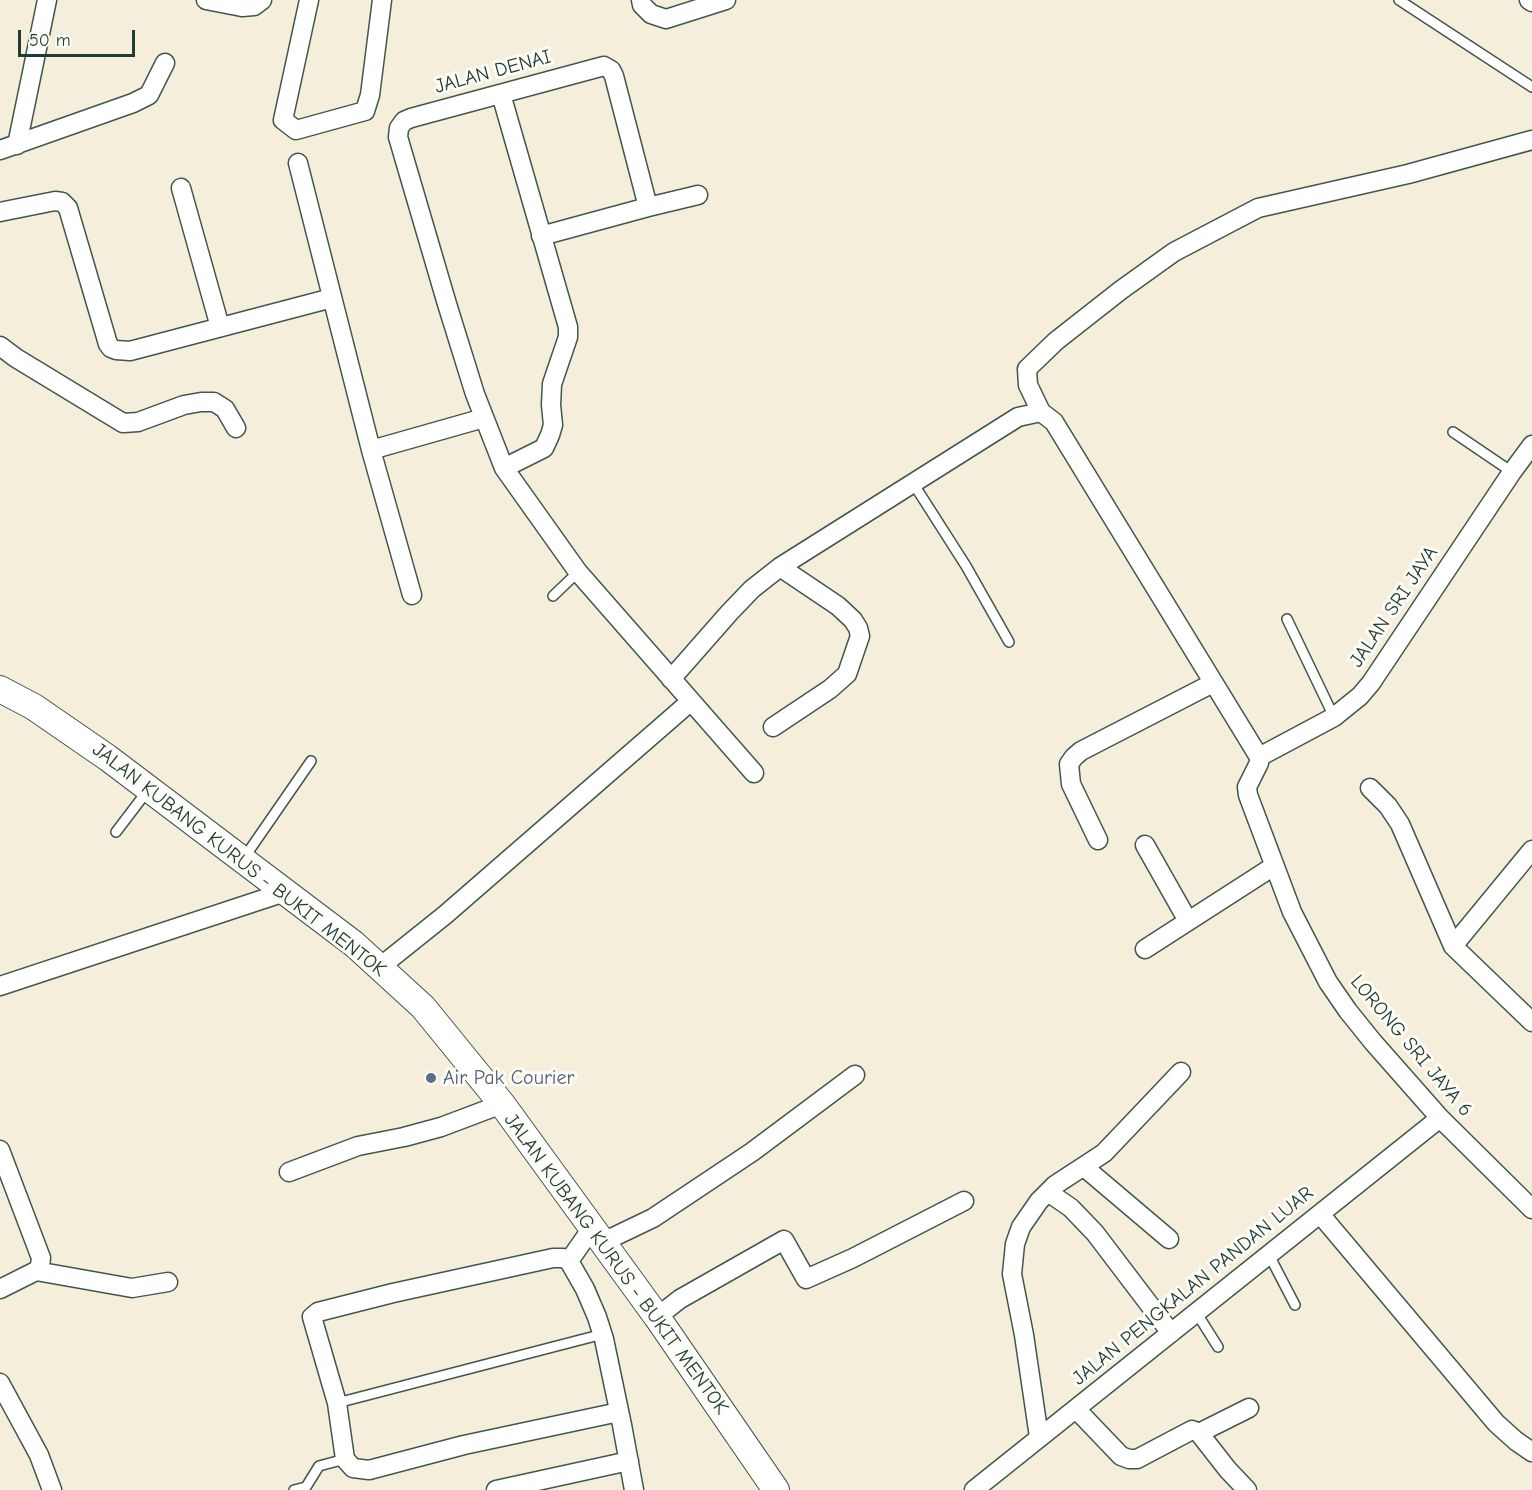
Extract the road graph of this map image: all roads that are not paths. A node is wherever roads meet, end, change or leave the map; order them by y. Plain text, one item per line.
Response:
1 (46, 0) edge
2 (206, 0) edge
3 (262, 0) edge
4 (309, 0) edge
5 (382, 0) edge
6 (641, 0) edge
7 (726, 0) edge
8 (1399, 0) edge
9 (165, 63) dead end
10 (1532, 87) edge
11 (501, 94) junction
12 (1532, 140) edge
13 (9, 148) edge
14 (298, 163) dead end
15 (181, 188) dead end
16 (698, 195) dead end
17 (648, 207) junction
18 (0, 212) edge
19 (541, 236) junction
20 (332, 298) junction
21 (220, 327) junction
22 (0, 346) edge
23 (1039, 407) junction
24 (484, 418) junction
25 (236, 428) dead end
26 (1453, 432) dead end
27 (1532, 445) edge
28 (371, 450) junction
29 (504, 468) junction
30 (1512, 472) junction
31 (913, 483) junction
32 (780, 567) junction
33 (578, 572) junction
34 (412, 595) dead end
35 (553, 596) dead end
36 (1287, 619) dead end
37 (1009, 642) dead end
38 (671, 679) junction
39 (1213, 683) junction
40 (0, 689) edge
41 (690, 702) junction
42 (1334, 717) junction
43 (773, 727) dead end
44 (1259, 757) junction
45 (311, 761) dead end
46 (754, 773) dead end
47 (1370, 788) dead end
48 (148, 790) junction
49 (116, 832) dead end
50 (1098, 840) dead end
51 (1145, 845) dead end
52 (1532, 850) edge
53 (243, 860) junction
54 (1274, 866) junction
55 (285, 892) junction
56 (1188, 921) junction
57 (1453, 946) junction
58 (1145, 949) dead end
59 (377, 965) junction
60 (0, 986) edge
61 (1532, 1022) edge
62 (1181, 1072) dead end
63 (855, 1075) dead end
64 (502, 1104) junction
65 (1440, 1118) junction
66 (0, 1150) edge
67 (1084, 1167) junction
68 (289, 1172) dead end
69 (1048, 1192) junction
70 (964, 1201) dead end
71 (1532, 1209) edge
72 (1320, 1214) junction
73 (598, 1235) junction
74 (1169, 1239) dead end
75 (1269, 1255) junction
76 (569, 1261) junction
77 (36, 1271) junction
78 (168, 1282) dead end
79 (0, 1289) edge
80 (1294, 1305) dead end
81 (1197, 1312) junction
82 (657, 1317) junction
83 (1171, 1333) junction
84 (603, 1334) junction
85 (1218, 1347) dead end
86 (0, 1383) edge
87 (337, 1403) junction
88 (1249, 1408) dead end
89 (1076, 1409) junction
90 (619, 1412) junction
91 (1199, 1433) junction
92 (1039, 1437) junction
93 (1532, 1452) edge
94 (345, 1458) junction
95 (629, 1461) junction
96 (1237, 1487) edge
97 (52, 1490) edge
98 (294, 1490) edge
99 (496, 1490) edge
100 (634, 1490) edge
101 (776, 1490) edge
102 (974, 1490) edge

1 - 13 street
2 - 3 street
4 - 5 street
6 - 7 street
8 - 10 lane
9 - 13 street
11 - 17 street, JALAN DENAI
11 - 19 street
11 - 24 street, JALAN DENAI
12 - 23 street
14 - 20 street
15 - 21 street
16 - 17 street
17 - 19 street
18 - 21 street
19 - 29 street
20 - 21 street
20 - 28 street
22 - 25 street
23 - 31 street
23 - 39 street
24 - 28 street
24 - 29 street
26 - 30 lane
27 - 30 street, JALAN SRI JAYA
28 - 34 street
29 - 33 street
30 - 42 street, JALAN SRI JAYA
31 - 32 street
31 - 37 lane
32 - 38 street
32 - 43 street
33 - 35 lane
33 - 38 street
36 - 42 lane
38 - 41 street
39 - 44 street
39 - 50 street
40 - 48 main road, JALAN KUBANG KURUS - BUKIT MENTOK
41 - 46 street
41 - 59 street
42 - 44 street, JALAN SRI JAYA
44 - 54 street, LORONG SRI JAYA 6
45 - 53 lane
47 - 57 street
48 - 49 lane
48 - 53 main road, JALAN KUBANG KURUS - BUKIT MENTOK
51 - 56 street
52 - 57 street
53 - 55 main road, JALAN KUBANG KURUS - BUKIT MENTOK
54 - 56 street
54 - 65 street, LORONG SRI JAYA 6
55 - 59 main road, JALAN KUBANG KURUS - BUKIT MENTOK
55 - 60 street
56 - 58 street
57 - 61 street
59 - 64 main road, JALAN KUBANG KURUS - BUKIT MENTOK
62 - 67 street
63 - 73 street
64 - 68 street
64 - 73 main road, JALAN KUBANG KURUS - BUKIT MENTOK
65 - 71 street, LORONG SRI JAYA 6
65 - 72 street, JALAN PENGKALAN PANDAN LUAR
66 - 77 street
67 - 69 street
67 - 74 street
69 - 83 street
69 - 92 street
70 - 82 street
72 - 75 street, JALAN PENGKALAN PANDAN LUAR
72 - 93 street
73 - 76 street
73 - 82 main road, JALAN KUBANG KURUS - BUKIT MENTOK
75 - 80 lane
75 - 81 street, JALAN PENGKALAN PANDAN LUAR
76 - 84 street
76 - 87 street
77 - 78 street
77 - 79 street
81 - 83 street, JALAN PENGKALAN PANDAN LUAR
81 - 85 lane
82 - 101 main road, JALAN KUBANG KURUS - BUKIT MENTOK
83 - 89 street, JALAN PENGKALAN PANDAN LUAR
84 - 87 lane
84 - 90 street
86 - 97 street
87 - 94 street
88 - 91 street
89 - 91 street
89 - 92 street, JALAN PENGKALAN PANDAN LUAR
90 - 94 street
90 - 95 street
91 - 96 street
92 - 102 street, JALAN PENGKALAN PANDAN LUAR
94 - 98 lane
95 - 99 street
95 - 100 street

